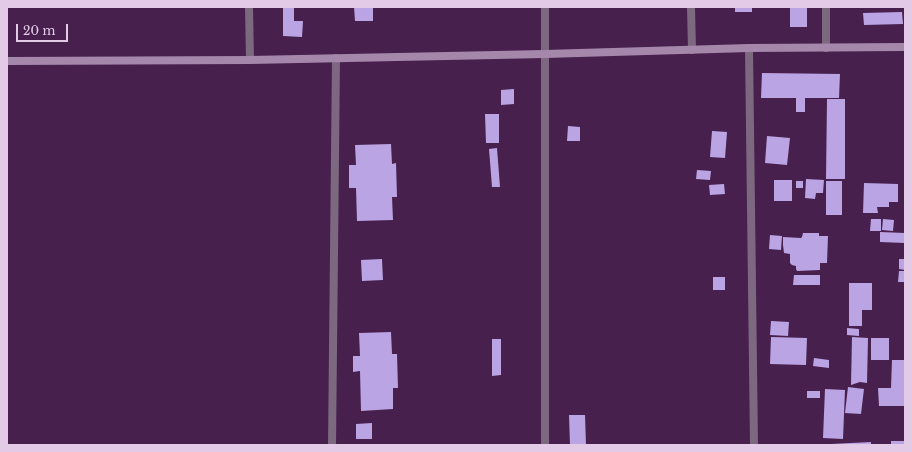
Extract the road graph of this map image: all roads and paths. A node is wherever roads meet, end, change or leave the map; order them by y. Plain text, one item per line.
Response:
1 (250, 7) edge
2 (545, 7) edge
3 (691, 7) edge
4 (826, 7) edge
5 (905, 47) edge
6 (748, 48) junction
7 (826, 48) junction
8 (692, 50) junction
9 (545, 54) junction
10 (336, 58) junction
11 (250, 60) junction
12 (7, 61) edge
13 (332, 445) edge
14 (545, 445) edge
15 (754, 445) edge

1 - 11 street
2 - 9 street
3 - 8 street
4 - 7 street
5 - 7 street
6 - 7 street
6 - 8 street
6 - 15 street
8 - 9 street
9 - 10 street
9 - 14 street
10 - 11 street
10 - 13 street
11 - 12 street

